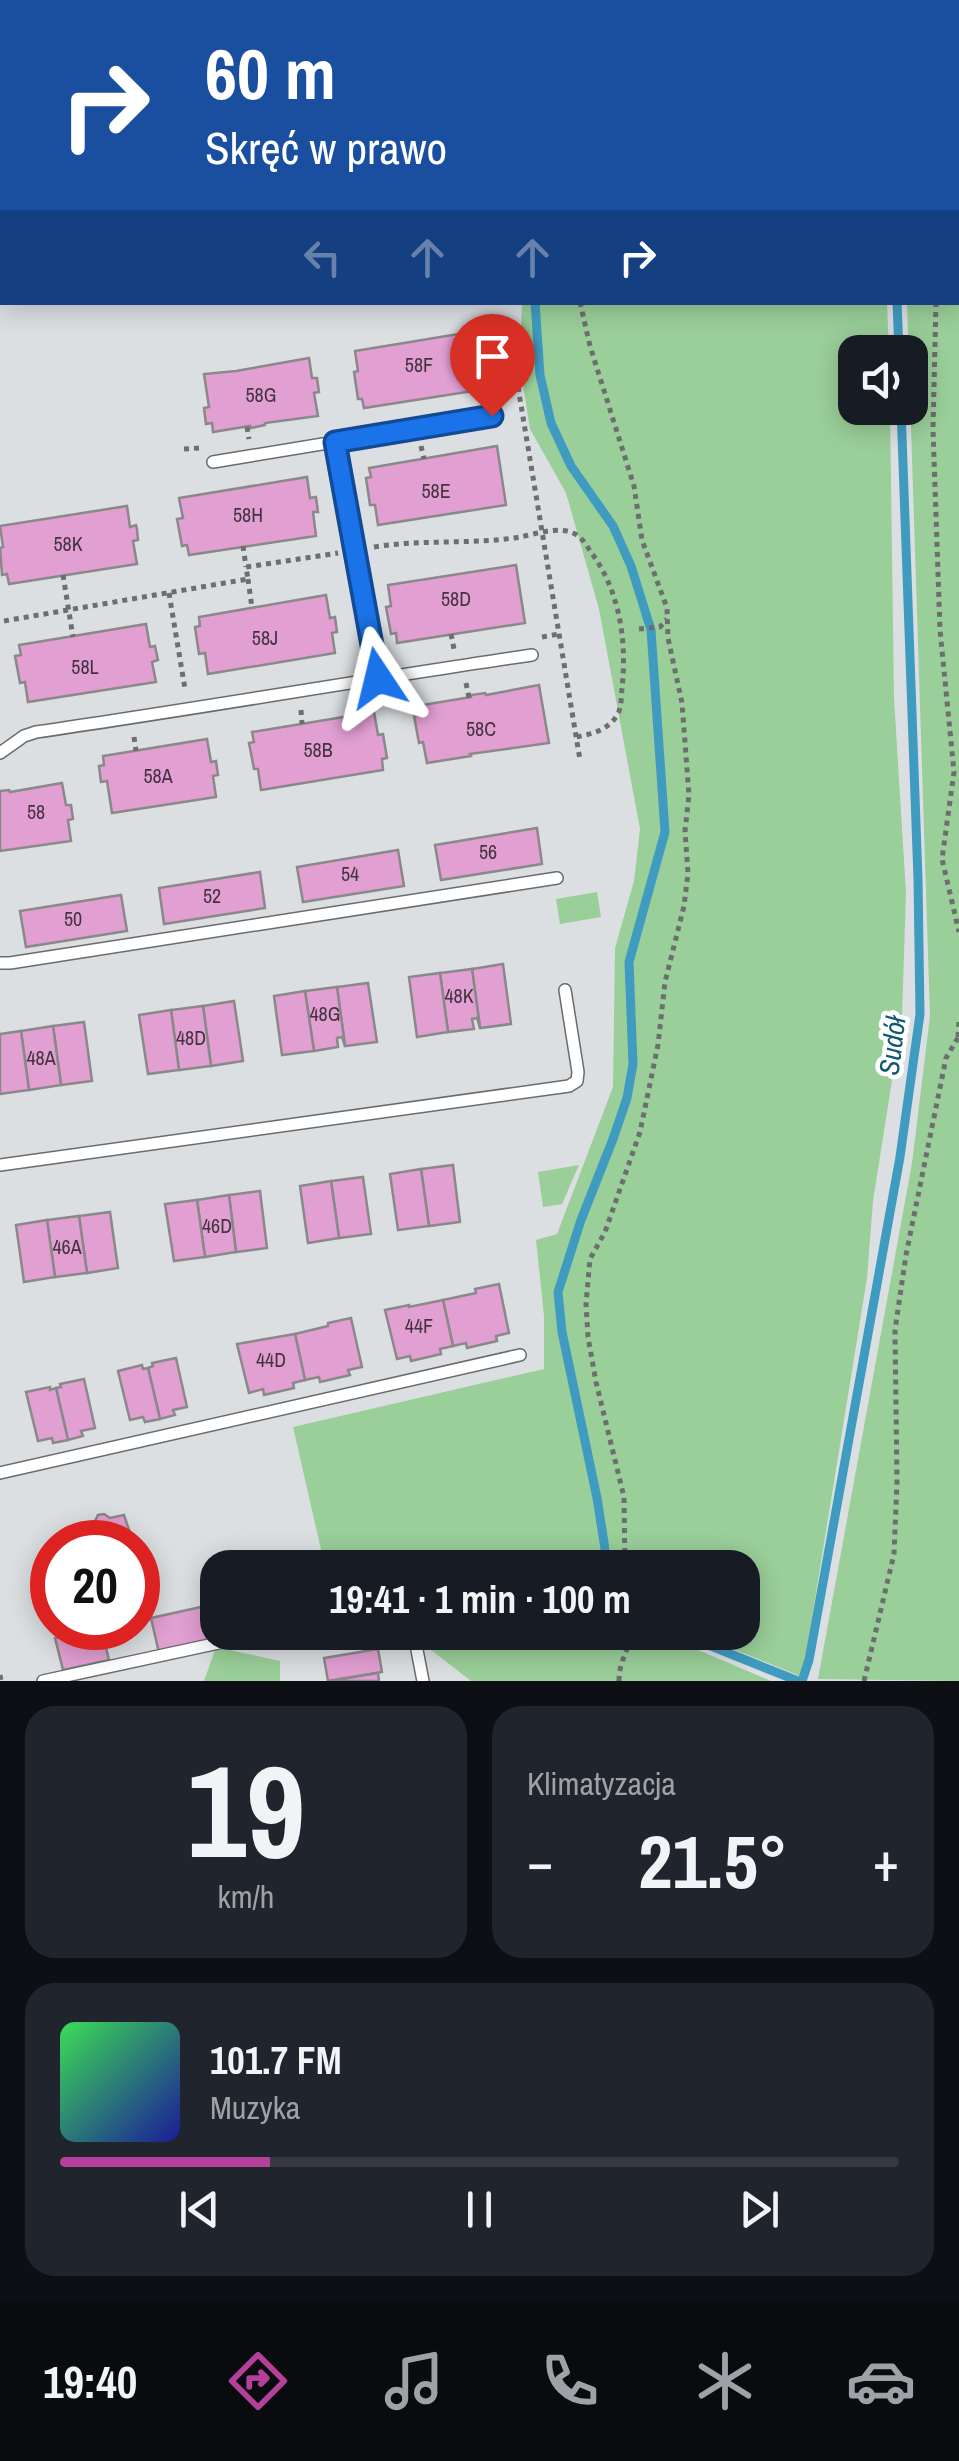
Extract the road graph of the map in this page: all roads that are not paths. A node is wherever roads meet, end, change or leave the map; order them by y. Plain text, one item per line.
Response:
1 (492, 416) dead end
2 (335, 442) junction
3 (212, 462) dead end
4 (532, 655) dead end
5 (378, 678) junction
6 (0, 753) edge
7 (558, 878) dead end
8 (0, 963) edge
9 (564, 990) dead end
10 (0, 1165) edge
11 (520, 1355) dead end
12 (0, 1473) edge
13 (200, 1648) edge
14 (418, 1650) dead end
15 (43, 1681) edge
16 (423, 1681) edge

1 - 2 lane
2 - 3 lane
2 - 5 lane
4 - 5 lane
5 - 6 lane
7 - 8 lane
9 - 10 lane
11 - 12 lane
13 - 15 lane
14 - 16 lane

